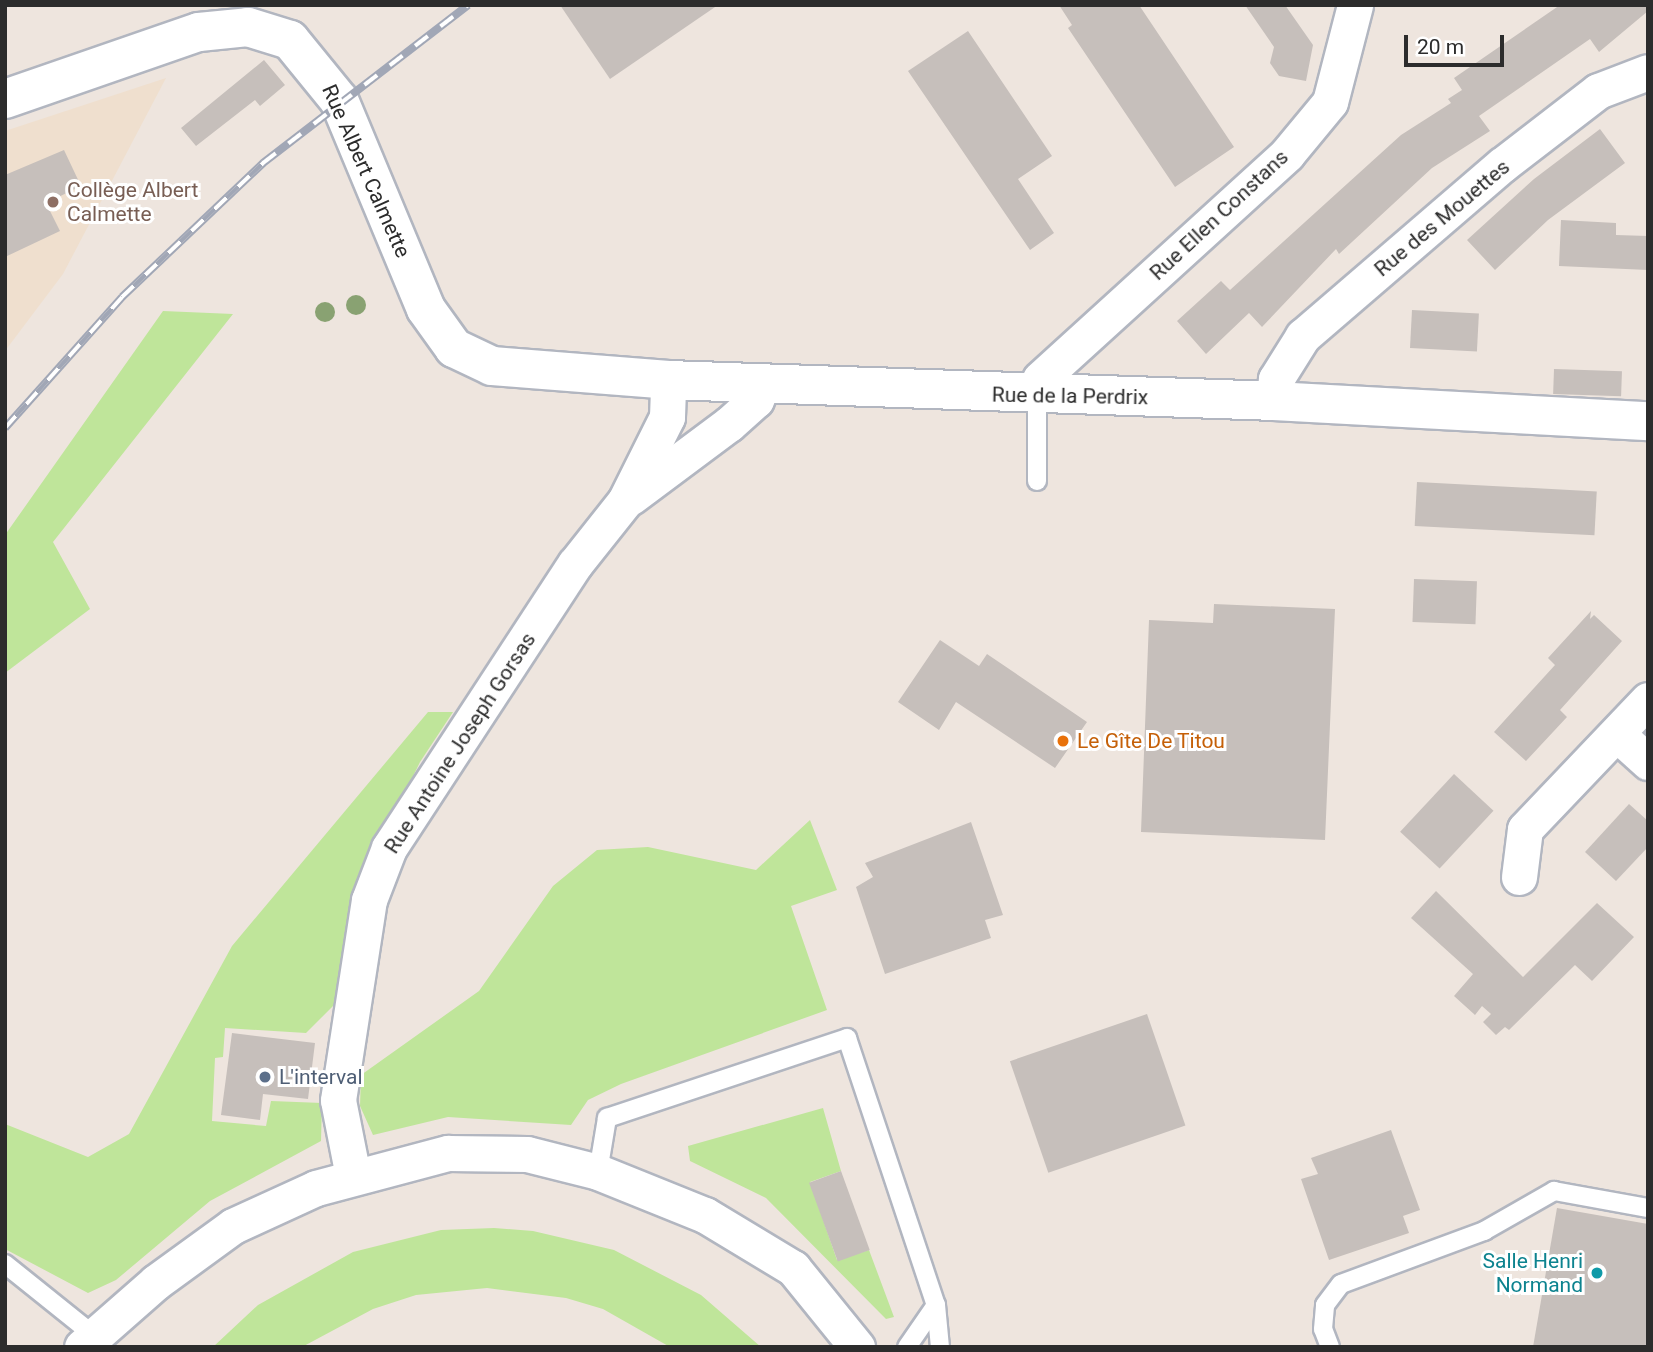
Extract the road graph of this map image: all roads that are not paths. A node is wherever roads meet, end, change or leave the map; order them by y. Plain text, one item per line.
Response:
1 (1355, 5) edge
2 (1648, 72) edge
3 (5, 99) edge
4 (492, 366) joint
5 (668, 380) junction
6 (763, 383) junction
7 (1037, 395) junction
8 (1274, 401) junction
9 (1648, 421) edge
10 (1037, 481) dead end
11 (625, 501) junction
12 (1648, 700) edge
13 (1617, 734) junction
14 (1648, 762) edge
15 (1519, 877) dead end
16 (598, 1172) junction
17 (353, 1177) junction
18 (1648, 1208) edge
19 (5, 1264) edge
20 (936, 1305) junction
21 (89, 1342) edge
22 (858, 1347) edge
23 (907, 1347) edge
24 (940, 1347) edge
25 (1330, 1347) edge

1 - 7 street, Rue Ellen Constans
2 - 8 street, Rue des Mouettes
3 - 4 street, Rue Albert Calmette
4 - 5 street, Rue de la Perdrix
5 - 6 street, Rue de la Perdrix
5 - 11 street, Rue Antoine Joseph Gorsas
6 - 7 street, Rue de la Perdrix
6 - 11 street, Rue Antoine Joseph Gorsas
7 - 8 street, Rue de la Perdrix
7 - 10 lane
8 - 9 street, Rue de la Perdrix
11 - 17 street, Rue Antoine Joseph Gorsas
12 - 13 street
13 - 14 street
13 - 15 street
16 - 17 street
16 - 20 lane
16 - 22 street
17 - 21 street
18 - 25 lane
19 - 21 lane
20 - 23 lane
20 - 24 lane

